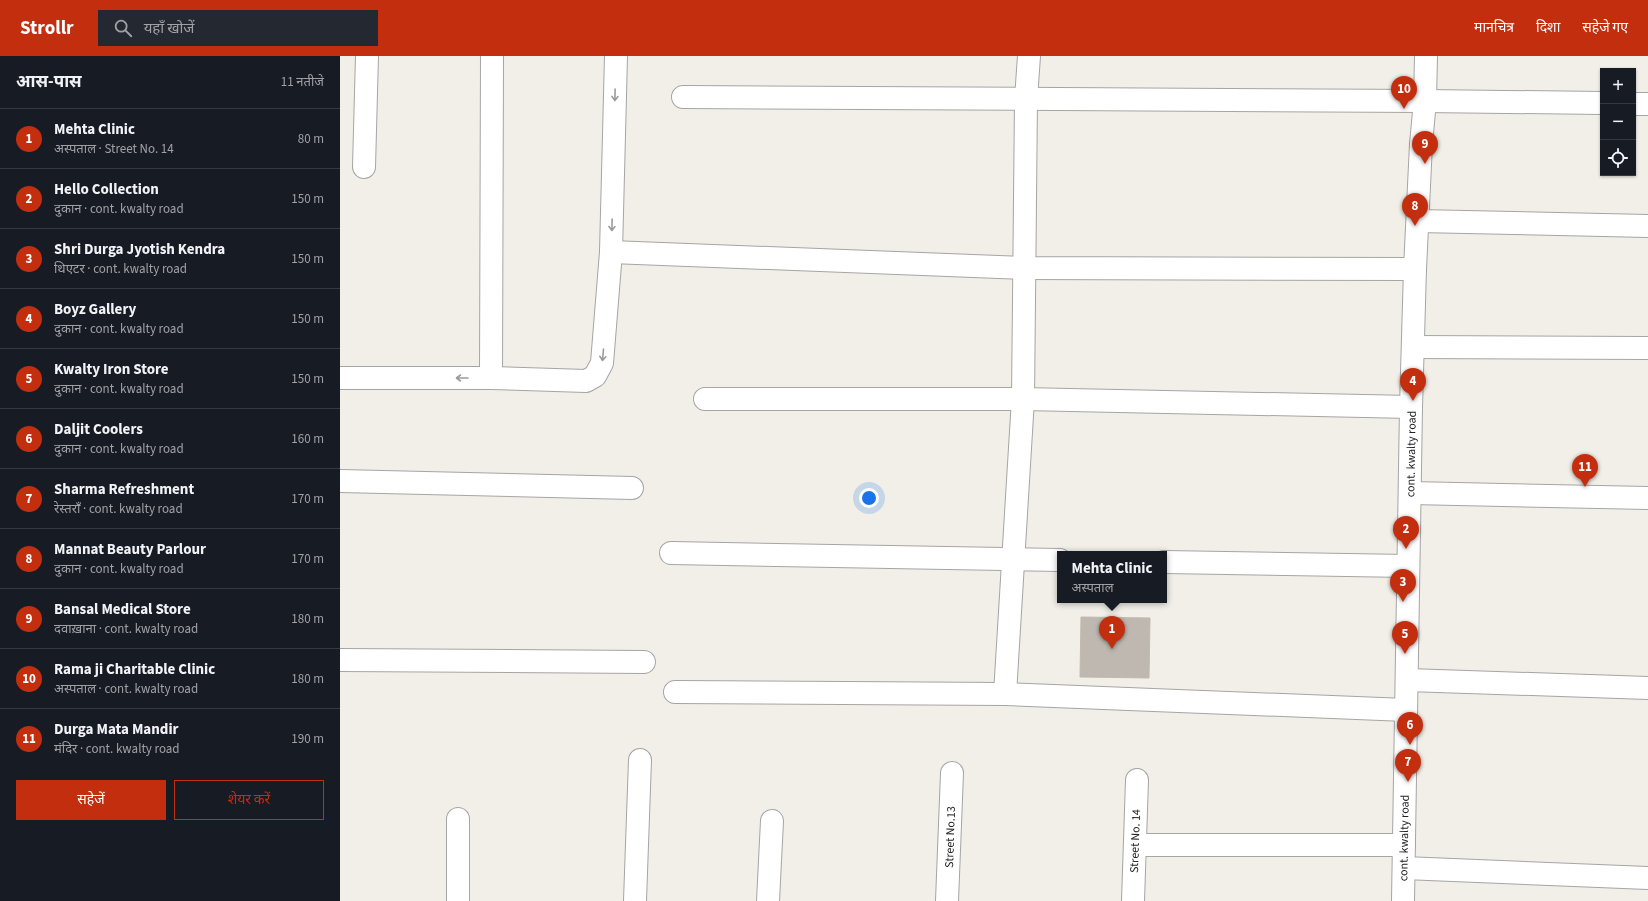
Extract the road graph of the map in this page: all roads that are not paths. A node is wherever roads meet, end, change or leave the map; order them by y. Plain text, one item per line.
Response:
1 (367, 56) edge
2 (492, 56) edge
3 (616, 56) edge
4 (1029, 56) edge
5 (1426, 56) edge
6 (684, 96) dead end
7 (1026, 99) junction
8 (1425, 101) junction
9 (1600, 103) edge
10 (1636, 104) edge
11 (1648, 104) edge
12 (364, 167) dead end
13 (1418, 221) junction
14 (1648, 226) edge
15 (611, 252) junction
16 (1024, 268) junction
17 (1415, 269) junction
18 (1413, 347) junction
19 (1648, 348) edge
20 (340, 378) edge
21 (491, 378) junction
22 (705, 399) dead end
23 (1023, 399) junction
24 (1411, 407) junction
25 (340, 481) edge
26 (632, 488) dead end
27 (1411, 493) junction
28 (1648, 498) edge
29 (671, 553) dead end
30 (1014, 559) junction
31 (1057, 560) edge
32 (1167, 562) edge
33 (1408, 566) junction
34 (340, 660) edge
35 (644, 662) dead end
36 (1408, 680) junction
37 (1648, 688) edge
38 (675, 692) dead end
39 (1005, 694) junction
40 (1406, 710) junction
41 (640, 760) dead end
42 (952, 773) dead end
43 (1137, 780) dead end
44 (458, 819) dead end
45 (772, 821) dead end
46 (1135, 845) junction
47 (1404, 845) junction
48 (1404, 868) junction
49 (1648, 878) edge
50 (458, 901) edge
51 (636, 901) edge
52 (768, 901) edge
53 (947, 901) edge
54 (1133, 901) edge
55 (1403, 901) edge

1 - 12 street
2 - 21 street
3 -> 15 street
4 - 7 street
5 - 8 street, cont. kwalty road
6 - 7 street
7 - 8 street
7 - 16 street
8 - 9 street
8 - 13 street, cont. kwalty road
10 - 11 street
13 - 14 street
13 - 17 street, cont. kwalty road
15 - 16 street
15 -> 21 street
16 - 17 street
16 - 23 street
17 - 18 street, cont. kwalty road
18 - 19 street
18 - 24 street, cont. kwalty road
21 -> 20 street
22 - 23 street
23 - 24 street
23 - 30 street
24 - 27 street, cont. kwalty road
25 - 26 street
27 - 28 street
27 - 33 street, cont. kwalty road
29 - 30 street
30 - 31 street
30 - 39 street
32 - 33 street
33 - 36 street, cont. kwalty road
34 - 35 street
36 - 37 street
36 - 40 street, cont. kwalty road
38 - 39 street
39 - 40 street
40 - 47 street, cont. kwalty road
41 - 51 street
42 - 53 street, Street No.13
43 - 46 street, Street No. 14
44 - 50 street
45 - 52 street
46 - 47 street
46 - 54 street, Street No. 14
47 - 48 street, cont. kwalty road
48 - 49 street
48 - 55 street, cont. kwalty road

